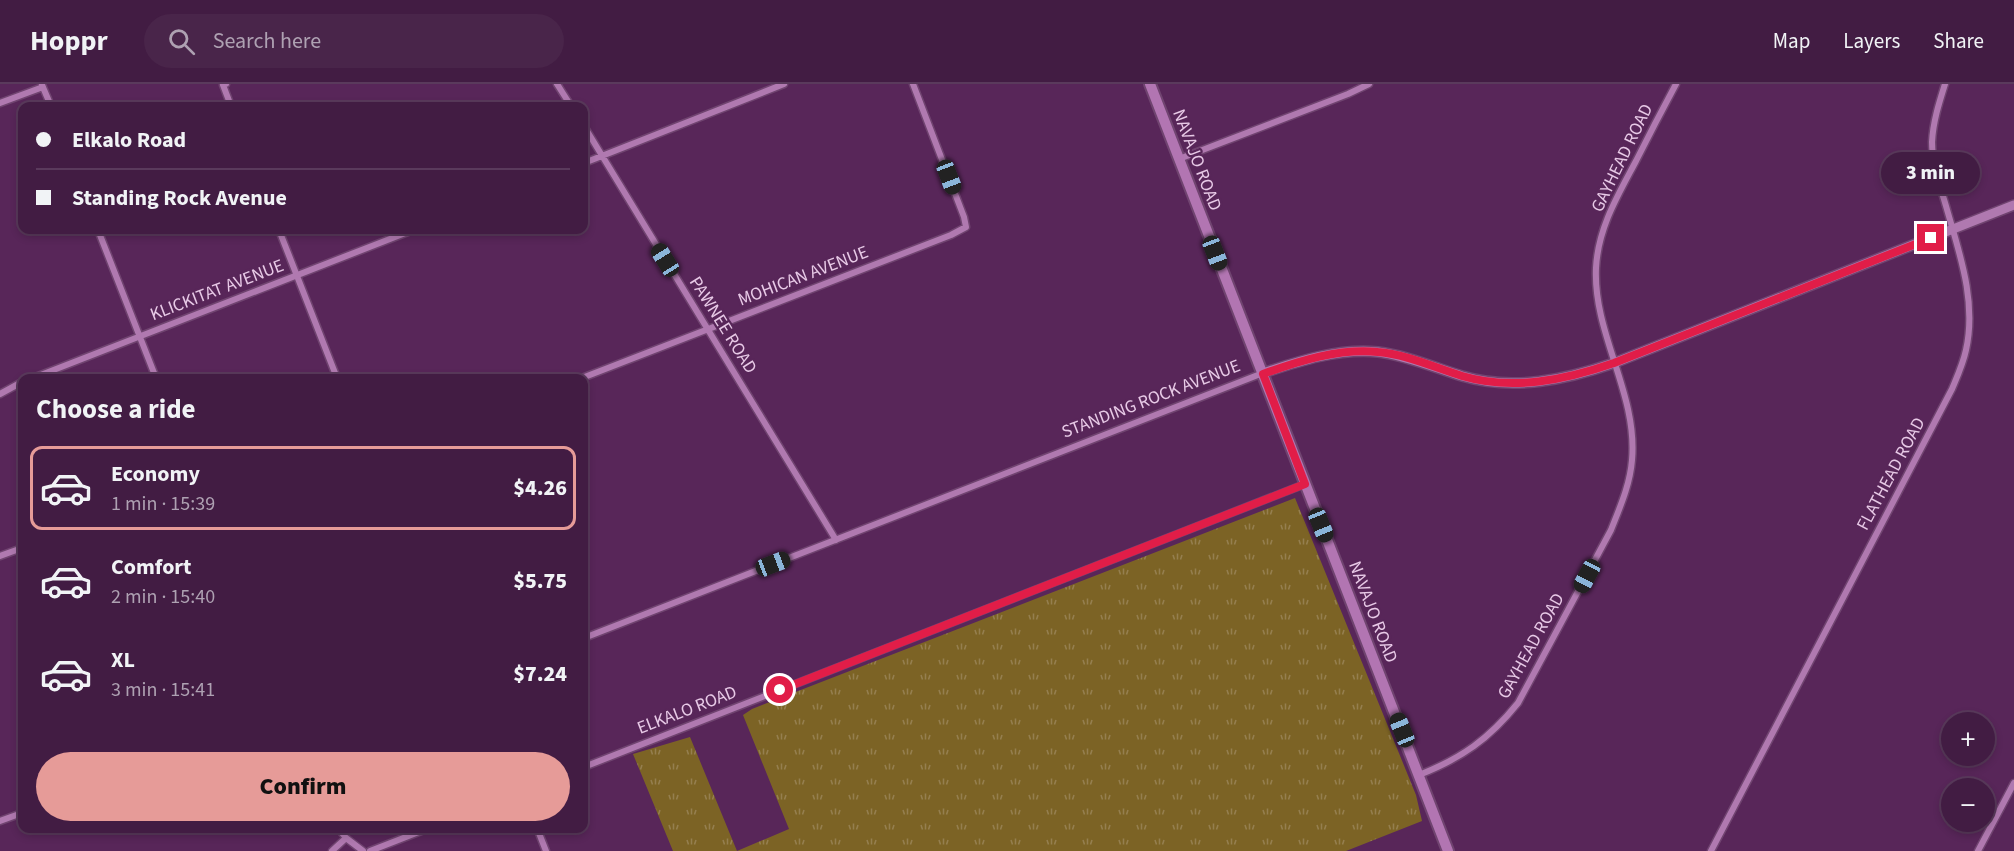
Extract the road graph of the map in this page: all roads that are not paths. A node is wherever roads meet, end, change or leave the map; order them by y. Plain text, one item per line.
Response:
1 (557, 84) edge
2 (784, 84) edge
3 (913, 84) edge
4 (1150, 84) edge
5 (1369, 84) edge
6 (1676, 84) edge
7 (1945, 84) edge
8 (42, 85) edge
9 (224, 85) edge
10 (49, 102) edge
11 (230, 102) edge
12 (568, 102) edge
13 (0, 103) edge
14 (588, 133) edge
15 (602, 156) junction
16 (1179, 159) junction
17 (588, 161) edge
18 (2014, 205) edge
19 (1953, 229) junction
20 (100, 234) edge
21 (281, 234) edge
22 (402, 234) edge
23 (297, 274) junction
24 (708, 328) junction
25 (140, 336) junction
26 (1614, 363) junction
27 (43, 374) edge
28 (154, 374) edge
29 (335, 374) edge
30 (1263, 374) junction
31 (588, 376) edge
32 (18, 384) edge
33 (0, 394) edge
34 (1305, 484) junction
35 (836, 540) junction
36 (18, 549) edge
37 (0, 556) edge
38 (588, 636) edge
39 (588, 765) edge
40 (1419, 775) junction
41 (2014, 783) edge
42 (18, 814) edge
43 (0, 821) edge
44 (342, 833) edge
45 (416, 833) edge
46 (539, 833) edge
47 (346, 838) junction
48 (332, 851) edge
49 (363, 851) edge
50 (370, 851) edge
51 (546, 851) edge
52 (1448, 851) edge
53 (1711, 851) edge
54 (1978, 851) edge

1 - 12 street
2 - 15 street
3 - 24 street, MOHICAN AVENUE
4 - 16 main road, NAVAJO ROAD
5 - 16 street
6 - 26 street, GAYHEAD ROAD
7 - 19 street, FLATHEAD ROAD
8 - 10 street
8 - 13 street
9 - 11 street
14 - 15 street, PAWNEE ROAD
15 - 17 street
15 - 24 street, PAWNEE ROAD
16 - 30 main road, NAVAJO ROAD
18 - 19 street, STANDING ROCK AVENUE
19 - 26 street, STANDING ROCK AVENUE
19 - 53 street, FLATHEAD ROAD
20 - 25 street
21 - 23 street
22 - 23 street, KLICKITAT AVENUE
23 - 25 street, KLICKITAT AVENUE
23 - 29 street
24 - 31 street, MOHICAN AVENUE
24 - 35 street, PAWNEE ROAD
25 - 27 street, KLICKITAT AVENUE
25 - 28 street
26 - 30 street, STANDING ROCK AVENUE
26 - 40 street, GAYHEAD ROAD
30 - 34 main road, NAVAJO ROAD
30 - 35 street, STANDING ROCK AVENUE
32 - 33 street
34 - 39 street, ELKALO ROAD
34 - 40 main road, NAVAJO ROAD
35 - 38 street, STANDING ROCK AVENUE
36 - 37 street
40 - 52 main road, NAVAJO ROAD
41 - 54 street
42 - 43 street
44 - 47 street
45 - 50 street
46 - 51 street
47 - 48 street
47 - 49 street

